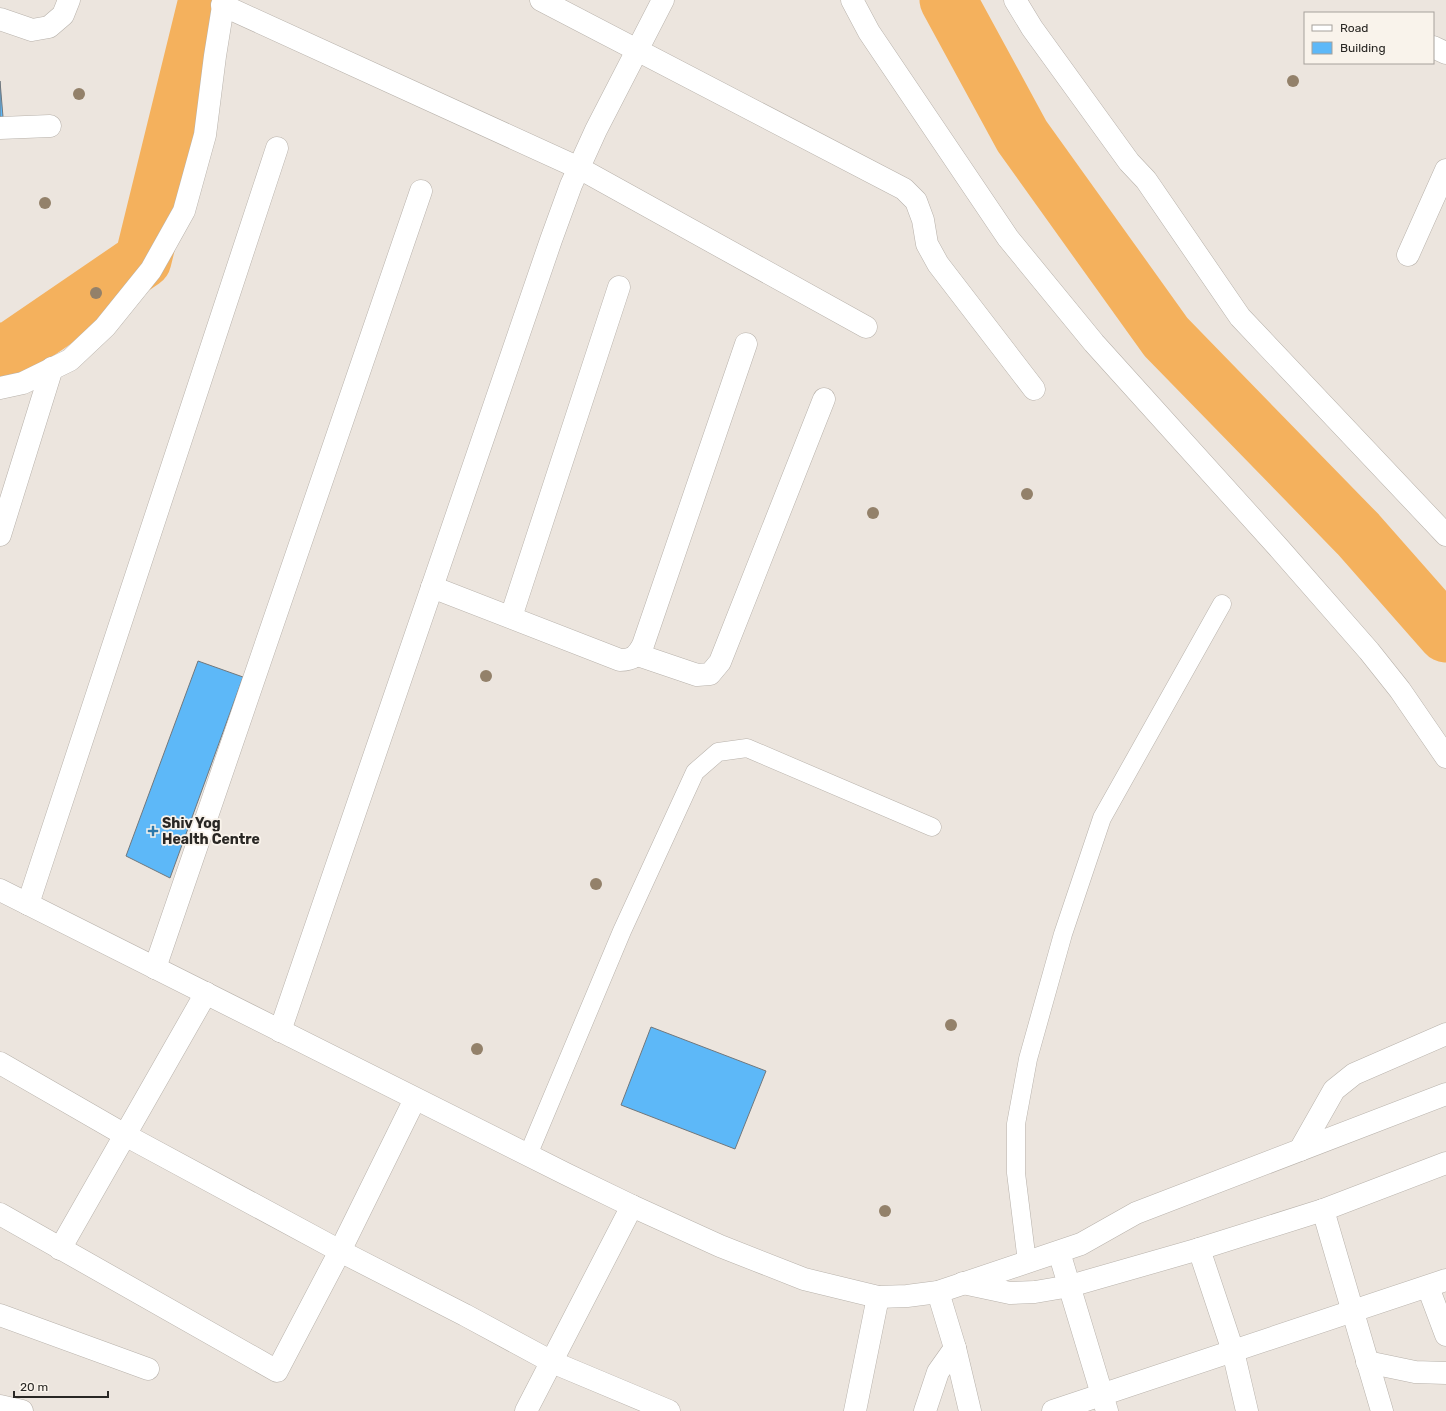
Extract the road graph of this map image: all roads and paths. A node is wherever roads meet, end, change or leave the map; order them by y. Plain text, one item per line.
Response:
1 (69, 0) edge
2 (541, 0) edge
3 (663, 0) edge
4 (1015, 0) edge
5 (223, 3) edge
6 (849, 3) edge
7 (0, 19) edge
8 (637, 50) junction
9 (50, 126) dead end
10 (0, 128) edge
11 (277, 148) dead end
12 (579, 168) junction
13 (1446, 170) edge
14 (421, 191) dead end
15 (1408, 255) dead end
16 (619, 287) dead end
17 (866, 326) dead end
18 (746, 344) dead end
19 (52, 368) junction
20 (0, 388) edge
21 (1034, 389) dead end
22 (824, 399) dead end
23 (0, 535) edge
24 (1446, 535) edge
25 (432, 586) junction
26 (1222, 604) dead end
27 (511, 617) junction
28 (638, 655) junction
29 (1446, 757) edge
30 (932, 827) dead end
31 (0, 890) edge
32 (28, 904) junction
33 (155, 968) junction
34 (206, 993) junction
35 (280, 1031) junction
36 (1446, 1034) edge
37 (0, 1063) edge
38 (1446, 1094) edge
39 (415, 1099) junction
40 (125, 1135) junction
41 (1300, 1150) junction
42 (528, 1155) junction
43 (1446, 1163) edge
44 (632, 1206) junction
45 (1323, 1210) junction
46 (0, 1214) edge
47 (60, 1249) junction
48 (1199, 1249) junction
49 (340, 1251) junction
50 (1059, 1252) junction
51 (1027, 1262) junction
52 (963, 1284) junction
53 (1437, 1284) edge
54 (1070, 1286) junction
55 (938, 1292) junction
56 (878, 1297) junction
57 (1352, 1311) junction
58 (0, 1315) edge
59 (1446, 1335) edge
60 (955, 1348) junction
61 (1233, 1351) junction
62 (552, 1362) junction
63 (1367, 1362) junction
64 (148, 1369) dead end
65 (1446, 1373) edge
66 (1105, 1402) edge
67 (0, 1406) edge
68 (1379, 1410) edge
69 (22, 1411) edge
70 (526, 1411) edge
71 (670, 1411) edge
72 (855, 1411) edge
73 (925, 1411) edge
74 (970, 1411) edge
75 (1053, 1411) edge
76 (1247, 1411) edge

1 - 7 street
2 - 8 street
3 - 8 street
4 - 24 street
5 - 12 street
5 - 19 street
6 - 29 street
8 - 12 street
8 - 21 street
9 - 10 street
11 - 32 street
12 - 17 street
12 - 25 street
13 - 15 street
14 - 33 street
16 - 27 street
18 - 28 street
19 - 20 street
19 - 23 street
22 - 28 street
25 - 27 street
25 - 35 street
26 - 51 lane
27 - 28 street
30 - 42 lane
31 - 32 street
32 - 33 street
33 - 34 street
34 - 35 street
34 - 40 street
35 - 39 street
36 - 41 street
37 - 40 street
38 - 41 street
39 - 42 street
39 - 49 street
40 - 47 street
40 - 49 street
41 - 50 street
42 - 44 street
43 - 45 street
44 - 56 street
44 - 62 street
45 - 48 street
45 - 57 street
46 - 47 street
47 - 49 street
48 - 54 street
48 - 61 street
49 - 62 street
50 - 51 street
50 - 54 street
51 - 52 street
52 - 54 street
52 - 55 street
53 - 57 street
53 - 59 street
54 - 66 street
55 - 56 street
55 - 60 street
56 - 72 street
57 - 61 street
57 - 63 street
58 - 64 street
60 - 73 street
60 - 74 street
61 - 66 street
61 - 76 street
62 - 70 street
62 - 71 street
63 - 65 street
63 - 68 street
66 - 75 street
67 - 69 street

